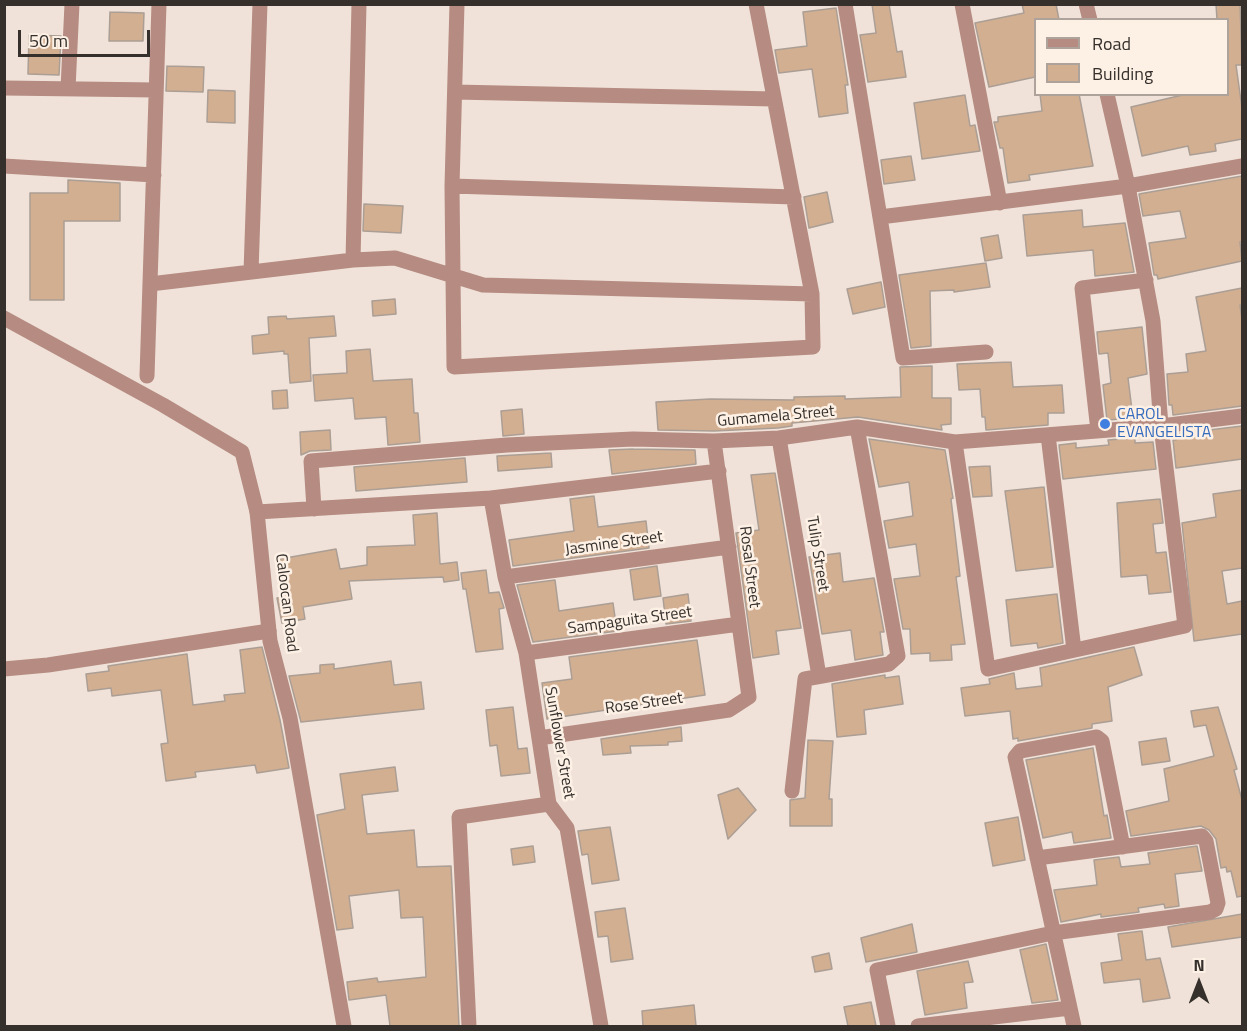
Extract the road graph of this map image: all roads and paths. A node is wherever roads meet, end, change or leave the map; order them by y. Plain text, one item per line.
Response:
1 (72, 4) edge
2 (159, 4) edge
3 (260, 4) edge
4 (359, 4) edge
5 (457, 4) edge
6 (756, 4) edge
7 (845, 4) edge
8 (962, 4) edge
9 (4, 88) edge
10 (68, 89) junction
11 (156, 90) junction
12 (455, 92) junction
13 (1107, 96) edge
14 (774, 99) junction
15 (4, 166) edge
16 (1242, 166) edge
17 (153, 175) junction
18 (452, 186) junction
19 (1128, 186) junction
20 (794, 197) junction
21 (1000, 203) junction
22 (880, 217) junction
23 (353, 260) junction
24 (251, 272) junction
25 (453, 274) junction
26 (1146, 280) junction
27 (150, 284) junction
28 (812, 294) junction
29 (4, 318) edge
30 (986, 352) dead end
31 (147, 376) dead end
32 (1242, 416) edge
33 (1161, 426) junction
34 (857, 427) junction
35 (1098, 431) junction
36 (1048, 435) junction
37 (779, 438) junction
38 (714, 441) junction
39 (955, 442) junction
40 (719, 471) junction
41 (491, 498) junction
42 (314, 509) junction
43 (257, 512) junction
44 (729, 547) junction
45 (505, 578) junction
46 (739, 624) junction
47 (269, 631) junction
48 (1074, 650) junction
49 (526, 653) junction
50 (4, 669) edge
51 (819, 676) junction
52 (749, 697) joint
53 (539, 738) junction
54 (792, 791) dead end
55 (549, 804) junction
56 (1123, 847) junction
57 (1037, 858) junction
58 (1053, 933) junction
59 (1070, 1008) junction
60 (344, 1026) edge
61 (469, 1026) edge
62 (601, 1026) edge
63 (888, 1026) edge
64 (918, 1026) edge
65 (1074, 1026) edge

1 - 10 street
2 - 11 street
3 - 24 street
4 - 23 street
5 - 12 street
6 - 14 street
7 - 22 street
8 - 21 street
9 - 10 street
10 - 11 street
11 - 17 street
12 - 14 street
12 - 18 street
13 - 19 street
14 - 20 street
15 - 17 street
16 - 19 street
17 - 27 street
18 - 20 street
18 - 25 street
19 - 21 street
19 - 26 street
20 - 28 street
21 - 22 street
22 - 30 street
23 - 24 street
23 - 25 street
24 - 27 street
25 - 28 street
25 - 28 street
26 - 33 street
26 - 35 street
27 - 31 street
29 - 43 street, Caloocan Road
32 - 33 street, Gumamela Street
33 - 35 street, Gumamela Street
33 - 48 street
34 - 37 street, Gumamela Street
34 - 39 street, Gumamela Street
34 - 51 street
35 - 36 street, Gumamela Street
36 - 39 street, Gumamela Street
36 - 48 street
37 - 38 street, Gumamela Street
37 - 51 street, Tulip Street
38 - 40 street, Rosal Street
38 - 42 street, Gumamela Street
39 - 48 street
40 - 41 street
40 - 44 street, Rosal Street
41 - 42 street
41 - 45 street, Sunflower Street
42 - 43 street
43 - 47 street, Caloocan Road
44 - 45 street, Jasmine Street
44 - 46 street, Rosal Street
45 - 49 street, Sunflower Street
46 - 49 street, Sampaguita Street
46 - 52 street, Rosal Street
47 - 50 street
47 - 60 street, Caloocan Road
49 - 53 street, Sunflower Street
51 - 54 street
52 - 53 street, Rose Street
53 - 55 street, Sunflower Street
55 - 61 street
55 - 62 street, Sunflower Street
56 - 57 street
56 - 57 street
56 - 58 street
57 - 58 street
58 - 59 street
58 - 63 street
59 - 64 street
59 - 65 street

